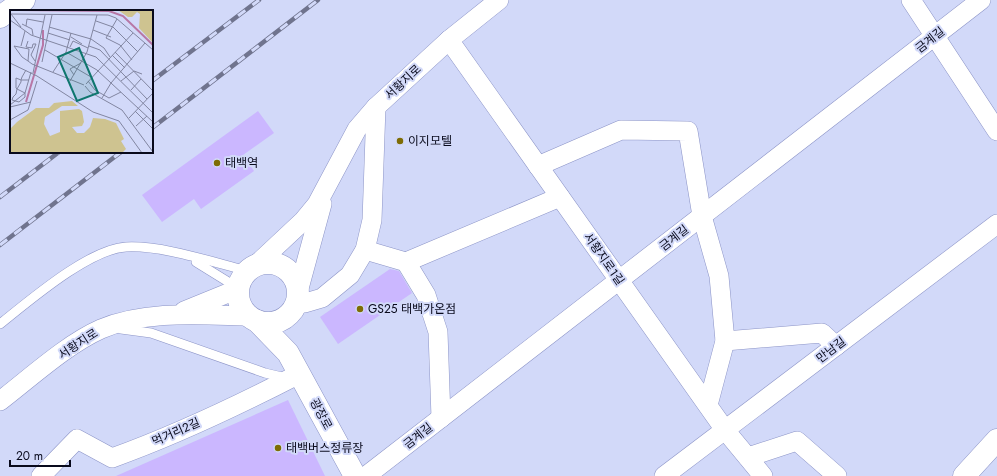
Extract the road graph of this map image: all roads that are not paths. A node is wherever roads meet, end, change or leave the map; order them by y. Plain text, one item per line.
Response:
1 (24, 0) edge
2 (498, 0) edge
3 (911, 0) edge
4 (981, 0) edge
5 (0, 17) edge
6 (935, 36) junction
7 (449, 40) junction
8 (376, 107) junction
9 (997, 131) edge
10 (538, 166) junction
11 (330, 182) junction
12 (560, 197) junction
13 (702, 216) junction
14 (997, 224) edge
15 (365, 250) junction
16 (181, 254) junction
17 (406, 262) junction
18 (247, 275) junction
19 (619, 280) junction
20 (295, 301) junction
21 (169, 316) junction
22 (253, 319) junction
23 (0, 324) edge
24 (101, 329) junction
25 (725, 341) junction
26 (836, 346) junction
27 (288, 353) junction
28 (299, 374) junction
29 (0, 401) edge
30 (708, 405) junction
31 (441, 418) junction
32 (725, 430) junction
33 (997, 440) edge
34 (748, 457) junction
35 (41, 476) edge
36 (355, 476) edge
37 (366, 476) edge
38 (664, 476) edge
39 (763, 476) edge
40 (837, 476) edge
41 (964, 476) edge

1 - 5 street
2 - 7 street, 서황지로
3 - 6 street
4 - 6 street, 금계길
6 - 9 street
6 - 13 street, 금계길
7 - 8 street, 서황지로
7 - 10 street, 서황지로1길
8 - 11 street, 서황지로
8 - 15 street
10 - 12 street, 서황지로1길
10 - 13 street
11 - 18 street
11 - 20 street
12 - 17 street
12 - 19 street, 서황지로1길
13 - 19 street, 금계길
13 - 25 street
14 - 26 street, 만남길
15 - 17 street
15 - 20 street
16 - 18 lane
16 - 18 lane
16 - 23 lane
17 - 31 street
18 - 20 street
18 - 21 street
18 - 22 street
19 - 30 street, 서황지로1길
19 - 31 street, 금계길
20 - 22 street
20 - 27 street
21 - 22 street
21 - 24 street, 서황지로
22 - 27 street, 광장로
24 - 28 lane
24 - 29 street, 서황지로
25 - 26 street
25 - 30 street
26 - 32 street, 만남길
27 - 28 street, 광장로
28 - 35 street, 먹거리2길
28 - 36 street, 광장로
30 - 32 street, 서황지로1길
31 - 37 street, 금계길
32 - 34 street, 서황지로1길
32 - 38 street, 만남길
33 - 41 street
34 - 39 street, 서황지로1길
34 - 40 street

